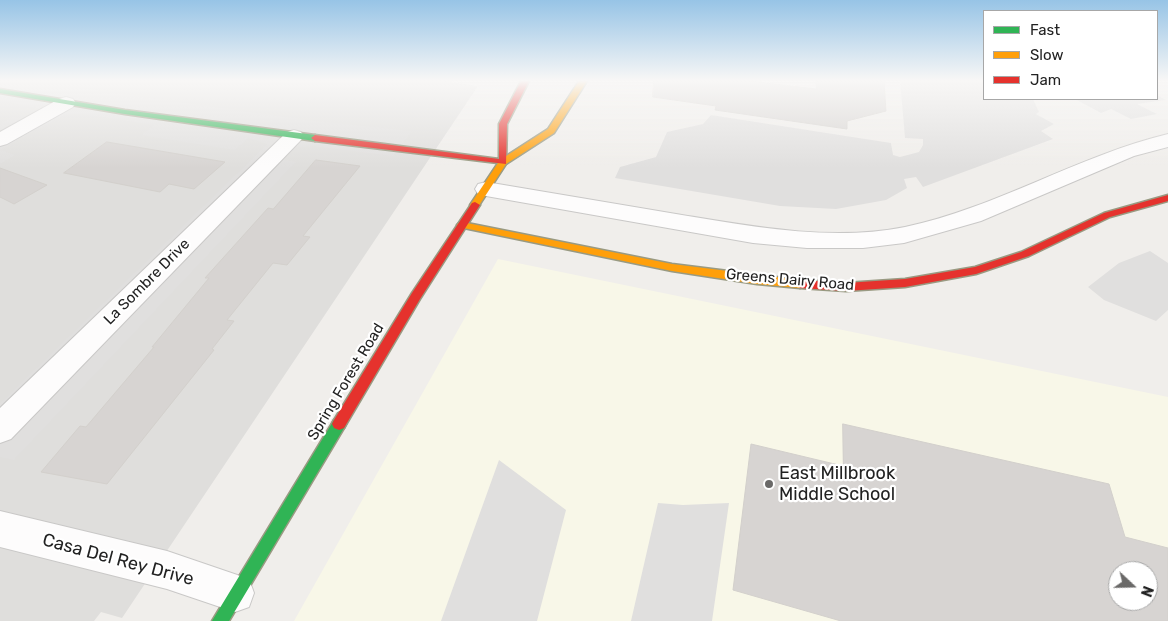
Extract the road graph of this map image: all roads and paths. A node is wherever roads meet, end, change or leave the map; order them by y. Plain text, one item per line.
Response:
1 (54, 110) edge
2 (114, 110) edge
3 (510, 110) edge
4 (564, 110) edge
5 (294, 136) junction
6 (0, 140) edge
7 (1168, 140) edge
8 (503, 162) junction
9 (486, 189) junction
10 (1168, 198) edge
11 (462, 225) junction
12 (0, 429) edge
13 (0, 529) edge
14 (228, 607) edge

1 - 6 street
2 - 5 street
3 - 8 street
4 - 8 street, Spring Forest Road
5 - 8 street
5 - 12 street, La Sombre Drive
7 - 9 street
8 - 9 street, Spring Forest Road
9 - 11 street, Spring Forest Road
10 - 11 street, Greens Dairy Road
11 - 14 street, Spring Forest Road
13 - 14 street, Casa Del Rey Drive

